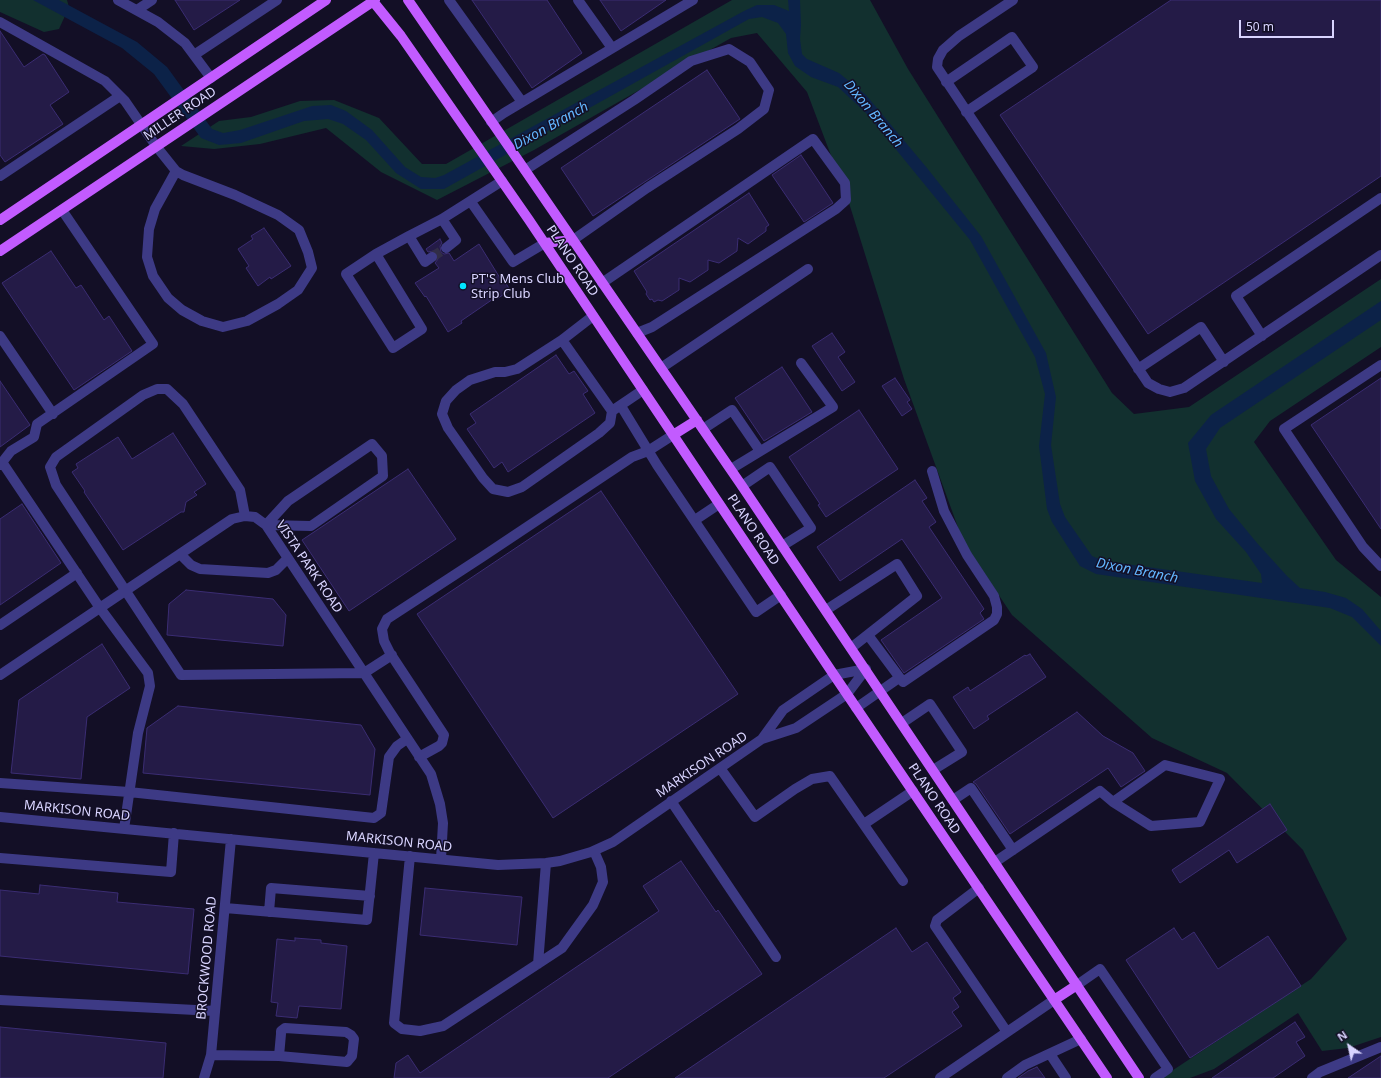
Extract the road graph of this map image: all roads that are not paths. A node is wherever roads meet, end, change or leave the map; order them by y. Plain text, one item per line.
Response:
1 (118, 0) edge
2 (152, 0) edge
3 (277, 0) edge
4 (326, 0) edge
5 (374, 0) edge
6 (408, 0) edge
7 (450, 0) edge
8 (578, 0) edge
9 (693, 0) edge
10 (1013, 0) edge
11 (137, 10) junction
12 (0, 22) edge
13 (612, 48) junction
14 (194, 55) junction
15 (211, 78) junction
16 (946, 82) junction
17 (120, 96) junction
18 (522, 102) junction
19 (966, 112) junction
20 (492, 122) junction
21 (142, 125) junction
22 (156, 146) junction
23 (525, 170) junction
24 (176, 171) junction
25 (0, 176) edge
26 (502, 181) junction
27 (1381, 198) edge
28 (470, 202) junction
29 (62, 210) junction
30 (1, 216) edge
31 (442, 219) junction
32 (409, 236) junction
33 (573, 240) junction
34 (545, 243) junction
35 (446, 248) tunnel mouth
36 (0, 251) edge
37 (376, 254) junction
38 (1381, 255) edge
39 (432, 257) dead end
40 (808, 269) dead end
41 (602, 283) junction
42 (593, 316) junction
43 (637, 333) junction
44 (0, 336) edge
45 (1262, 336) junction
46 (562, 340) junction
47 (1224, 362) junction
48 (801, 363) dead end
49 (1381, 365) edge
50 (661, 368) junction
51 (1138, 369) junction
52 (643, 390) junction
53 (616, 409) junction
54 (53, 414) junction
55 (697, 420) junction
56 (703, 429) junction
57 (673, 435) junction
58 (648, 451) junction
59 (760, 451) junction
60 (1, 463) edge
61 (731, 469) junction
62 (932, 471) dead end
63 (742, 486) junction
64 (719, 504) junction
65 (245, 516) junction
66 (695, 520) junction
67 (266, 525) junction
68 (782, 546) junction
69 (180, 554) junction
70 (288, 558) junction
71 (1381, 566) edge
72 (77, 573) junction
73 (126, 590) junction
74 (781, 595) junction
75 (100, 608) junction
76 (826, 610) junction
77 (0, 625) edge
78 (868, 635) junction
79 (851, 648) junction
80 (392, 655) junction
81 (866, 669) junction
82 (364, 673) junction
83 (0, 674) edge
84 (834, 675) junction
85 (899, 678) junction
86 (880, 691) junction
87 (847, 694) junction
88 (856, 708) junction
89 (902, 723) junction
90 (407, 739) junction
91 (762, 739) junction
92 (419, 757) junction
93 (720, 768) junction
94 (933, 770) junction
95 (0, 783) edge
96 (912, 791) junction
97 (129, 792) junction
98 (953, 800) junction
99 (671, 801) junction
100 (1113, 802) junction
101 (0, 817) edge
102 (864, 824) junction
103 (124, 829) junction
104 (174, 833) junction
105 (231, 839) junction
106 (1012, 850) junction
107 (594, 851) junction
108 (374, 853) junction
109 (410, 856) junction
110 (0, 858) edge
111 (441, 859) junction
112 (995, 862) junction
113 (546, 863) junction
114 (903, 881) dead end
115 (979, 888) junction
116 (370, 896) junction
117 (225, 908) junction
118 (268, 912) junction
119 (776, 957) dead end
120 (538, 964) junction
121 (1077, 985) junction
122 (0, 1000) edge
123 (1054, 1000) junction
124 (215, 1011) junction
125 (1007, 1032) junction
126 (1081, 1039) junction
127 (1381, 1047) edge
128 (1050, 1054) junction
129 (211, 1055) junction
130 (279, 1056) junction
131 (204, 1078) edge
132 (940, 1078) edge
133 (1007, 1078) edge
134 (1066, 1078) edge
135 (1107, 1078) edge
136 (1139, 1078) edge
137 (1155, 1078) edge
138 (1312, 1078) edge

1 - 11 street
2 - 11 street
3 - 14 street
4 - 15 main road, MILLER ROAD
5 - 22 main road, MILLER ROAD
5 - 26 main road, PLANO ROAD
6 - 20 main road, PLANO ROAD
7 - 18 street
8 - 13 street
9 - 13 street
10 - 16 street
11 - 14 street
12 - 17 street
13 - 18 street
14 - 15 street
15 - 21 main road, MILLER ROAD
16 - 19 street
16 - 19 street
17 - 21 street
17 - 25 street
18 - 20 street
19 - 51 street
20 - 23 main road, PLANO ROAD
21 - 22 street
21 - 30 main road, MILLER ROAD
22 - 24 street
22 - 29 main road, MILLER ROAD
23 - 33 main road, PLANO ROAD
23 - 33 street
24 - 24 street
26 - 28 street
26 - 34 main road, PLANO ROAD
27 - 45 street
28 - 31 street
28 - 34 street
29 - 36 main road, MILLER ROAD
29 - 54 street
31 - 32 street
31 - 35 street
32 - 37 street
32 - 39 street
33 - 34 main road
33 - 41 main road, PLANO ROAD
34 - 42 main road, PLANO ROAD
37 - 37 street
38 - 45 street
40 - 50 street
41 - 43 main road, PLANO ROAD
41 - 43 street
42 - 46 street
42 - 52 main road, PLANO ROAD
43 - 50 main road, PLANO ROAD
44 - 54 street
45 - 47 street
46 - 53 street
46 - 53 street
47 - 51 street
47 - 51 street
48 - 59 street
49 - 71 street
50 - 55 main road, PLANO ROAD
52 - 53 street
52 - 57 main road, PLANO ROAD
53 - 58 street
54 - 60 street
55 - 56 main road, PLANO ROAD
55 - 57 main road
56 - 59 street
56 - 61 main road, PLANO ROAD
57 - 58 street
57 - 64 main road, PLANO ROAD
58 - 66 street
58 - 80 street
59 - 61 street
60 - 72 street
61 - 63 main road, PLANO ROAD
62 - 85 street
63 - 68 main road, PLANO ROAD
63 - 68 street
64 - 66 street
64 - 74 main road, PLANO ROAD
65 - 67 street, VISTA PARK ROAD
65 - 69 street
65 - 73 street
66 - 74 street
67 - 67 street
67 - 70 street, VISTA PARK ROAD
68 - 76 main road, PLANO ROAD
69 - 70 street
69 - 73 street
70 - 82 street, VISTA PARK ROAD
72 - 75 street
72 - 77 street
73 - 75 street
73 - 82 street
74 - 84 main road, PLANO ROAD
75 - 83 street
75 - 97 street
76 - 78 street
76 - 79 main road, PLANO ROAD
78 - 79 street
78 - 85 street
79 - 81 main road, PLANO ROAD
80 - 82 street
80 - 92 street
81 - 84 street, MARKISON ROAD
81 - 86 main road, PLANO ROAD
81 - 87 street, MARKISON ROAD
82 - 90 street, VISTA PARK ROAD
84 - 87 main road, PLANO ROAD
84 - 91 street, MARKISON ROAD
85 - 86 street
86 - 88 street
86 - 89 main road, PLANO ROAD
87 - 88 main road, PLANO ROAD
87 - 91 street, MARKISON ROAD
88 - 96 main road, PLANO ROAD
89 - 94 main road, PLANO ROAD
89 - 94 street
90 - 92 street, VISTA PARK ROAD
90 - 97 street
91 - 93 street, MARKISON ROAD
92 - 111 street, VISTA PARK ROAD
93 - 99 street, MARKISON ROAD
93 - 102 street
94 - 98 main road, PLANO ROAD
95 - 97 street
96 - 102 street
96 - 115 main road, PLANO ROAD
97 - 103 street
98 - 106 street
98 - 112 main road, PLANO ROAD
99 - 107 street, MARKISON ROAD
99 - 119 street
100 - 100 street
100 - 106 street
101 - 103 street, MARKISON ROAD
102 - 114 street
103 - 104 street, MARKISON ROAD
104 - 105 street, MARKISON ROAD
104 - 110 street
105 - 108 street, MARKISON ROAD
105 - 117 street, BROCKWOOD ROAD
106 - 112 street
107 - 113 street, MARKISON ROAD
107 - 120 street
108 - 109 street, MARKISON ROAD
108 - 116 street
109 - 111 street, MARKISON ROAD
109 - 120 street
111 - 113 street, MARKISON ROAD
112 - 121 main road, PLANO ROAD
113 - 120 street
115 - 123 main road, PLANO ROAD
115 - 125 street
116 - 118 street
116 - 118 street
117 - 118 street
117 - 124 street, BROCKWOOD ROAD
121 - 123 main road
121 - 136 main road, PLANO ROAD
121 - 137 street
122 - 124 street
123 - 125 street
123 - 126 main road, PLANO ROAD
124 - 129 street, BROCKWOOD ROAD
125 - 132 street
126 - 128 street
126 - 135 main road, PLANO ROAD
127 - 138 street
128 - 133 street
128 - 134 street
129 - 130 street
129 - 131 street, BROCKWOOD ROAD
130 - 130 street

